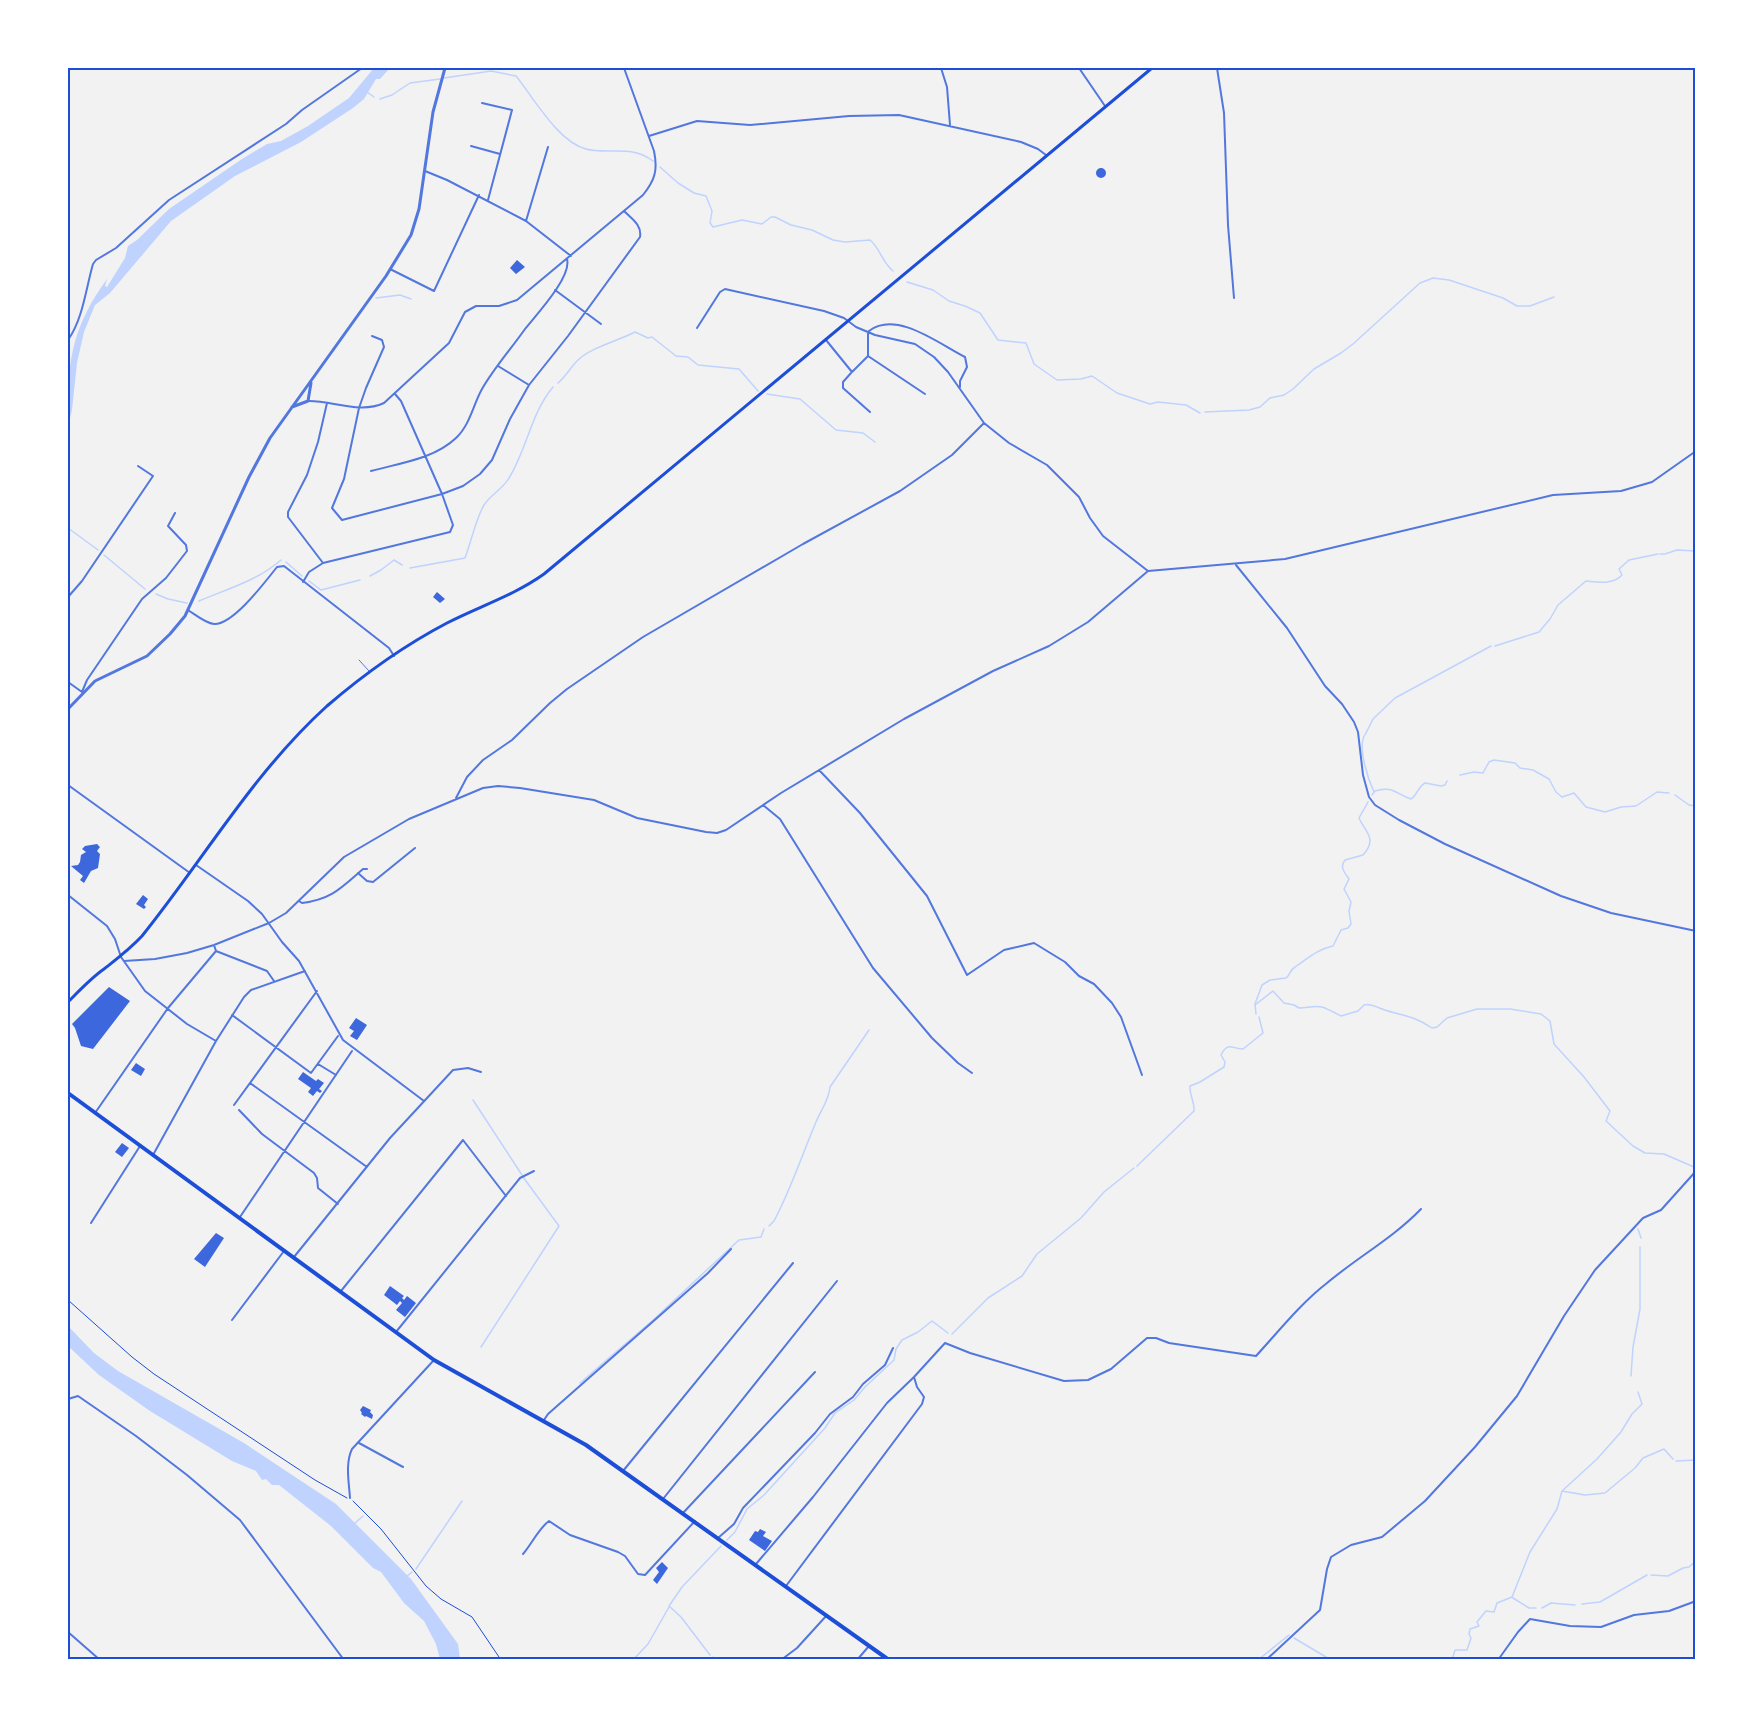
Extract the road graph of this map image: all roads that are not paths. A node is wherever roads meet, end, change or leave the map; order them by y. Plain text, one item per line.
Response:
1 (363, 68) edge
2 (445, 68) edge
3 (624, 68) edge
4 (941, 68) edge
5 (1079, 68) edge
6 (1152, 68) edge
7 (1217, 68) edge
8 (482, 103) dead end
9 (1105, 106) junction
10 (950, 125) junction
11 (649, 136) junction
12 (471, 146) dead end
13 (548, 147) dead end
14 (500, 153) junction
15 (1046, 155) junction
16 (424, 171) junction
17 (478, 195) junction
18 (488, 200) junction
19 (624, 212) junction
20 (526, 220) junction
21 (571, 256) junction
22 (567, 259) junction
23 (390, 269) junction
24 (555, 290) junction
25 (1234, 298) dead end
26 (585, 312) junction
27 (849, 321) junction
28 (601, 324) dead end
29 (697, 328) dead end
30 (868, 332) junction
31 (372, 336) dead end
32 (68, 340) edge
33 (826, 340) junction
34 (868, 356) junction
35 (498, 366) junction
36 (852, 372) junction
37 (311, 382) junction
38 (529, 386) junction
39 (960, 387) junction
40 (395, 394) junction
41 (924, 394) dead end
42 (299, 396) junction
43 (306, 402) junction
44 (327, 403) junction
45 (292, 407) junction
46 (359, 408) junction
47 (870, 412) dead end
48 (984, 423) junction
49 (1695, 452) edge
50 (425, 457) junction
51 (138, 466) dead end
52 (371, 471) dead end
53 (442, 494) junction
54 (175, 513) dead end
55 (323, 563) junction
56 (1236, 564) junction
57 (1148, 572) junction
58 (303, 582) junction
59 (68, 597) edge
60 (188, 610) junction
61 (394, 656) junction
62 (359, 660) dead end
63 (370, 672) junction
64 (68, 682) edge
65 (82, 692) junction
66 (68, 709) edge
67 (819, 770) junction
68 (68, 785) edge
69 (455, 800) junction
70 (763, 806) junction
71 (415, 849) dead end
72 (196, 865) junction
73 (367, 869) dead end
74 (190, 873) junction
75 (358, 873) junction
76 (68, 895) edge
77 (299, 901) junction
78 (268, 923) junction
79 (1695, 931) edge
80 (214, 945) junction
81 (216, 951) junction
82 (123, 959) junction
83 (305, 970) junction
84 (274, 981) junction
85 (317, 991) junction
86 (68, 1002) edge
87 (168, 1008) junction
88 (232, 1015) junction
89 (339, 1035) junction
90 (216, 1041) junction
91 (275, 1047) junction
92 (353, 1050) junction
93 (318, 1064) junction
94 (481, 1072) dead end
95 (972, 1073) dead end
96 (1142, 1075) dead end
97 (336, 1076) junction
98 (250, 1083) junction
99 (68, 1093) edge
100 (424, 1101) junction
101 (234, 1105) dead end
102 (239, 1110) dead end
103 (95, 1113) junction
104 (305, 1122) junction
105 (140, 1146) junction
106 (284, 1152) junction
107 (153, 1155) junction
108 (367, 1167) junction
109 (534, 1171) dead end
110 (1695, 1171) edge
111 (506, 1196) junction
112 (338, 1204) junction
113 (1421, 1209) dead end
114 (240, 1217) junction
115 (92, 1223) dead end
116 (731, 1249) dead end
117 (284, 1250) junction
118 (294, 1257) junction
119 (793, 1263) dead end
120 (837, 1281) dead end
121 (341, 1292) junction
122 (232, 1320) dead end
123 (396, 1332) junction
124 (893, 1348) dead end
125 (434, 1360) junction
126 (814, 1372) dead end
127 (914, 1377) junction
128 (68, 1399) edge
129 (544, 1420) junction
130 (359, 1443) junction
131 (403, 1467) dead end
132 (623, 1471) junction
133 (350, 1498) road end
134 (663, 1499) junction
135 (683, 1513) junction
136 (694, 1521) junction
137 (719, 1539) junction
138 (523, 1554) dead end
139 (756, 1565) junction
140 (786, 1586) junction
141 (1695, 1601) edge
142 (826, 1615) junction
143 (68, 1632) edge
144 (869, 1646) junction
145 (100, 1659) edge
146 (344, 1659) edge
147 (781, 1659) edge
148 (858, 1659) edge
149 (889, 1659) edge
150 (1266, 1659) edge
151 (1498, 1659) edge

1 - 32 street
2 - 16 street
3 - 11 street
4 - 10 street
5 - 9 street
6 - 9 main road
7 - 25 street
8 - 14 street
9 - 15 main road
10 - 11 street
10 - 15 street
11 - 19 street
12 - 14 street
13 - 20 street
14 - 18 street
15 - 27 main road
16 - 17 street
16 - 23 street
17 - 18 street
17 - 23 street
18 - 20 street
19 - 21 street
19 - 26 street
20 - 21 street
21 - 22 street
22 - 24 street
22 - 40 street
23 - 37 street
24 - 26 street
24 - 35 street
26 - 28 street
26 - 38 street
27 - 29 street
27 - 30 street
27 - 33 main road
30 - 34 street
30 - 39 street
30 - 39 street
31 - 46 street
33 - 36 street
33 - 61 main road
34 - 36 street
34 - 41 street
35 - 38 street
35 - 50 street
36 - 47 street
37 - 42 street
37 - 43 street
38 - 53 street
39 - 48 street
40 - 46 street
40 - 50 street
42 - 43 street
42 - 45 street
43 - 44 street
43 - 45 street
44 - 46 street
44 - 55 street
45 - 60 street
46 - 53 street
48 - 57 street
48 - 69 street
49 - 56 street
50 - 52 street
50 - 53 street
51 - 59 street
53 - 55 street
54 - 65 street
55 - 58 street
56 - 57 street
56 - 79 street
57 - 67 street
58 - 60 street
58 - 61 street
60 - 65 street
61 - 63 main road
62 - 63 lane
63 - 72 main road
64 - 65 street
65 - 66 street
67 - 70 street
67 - 96 street
68 - 74 street
69 - 70 street
69 - 77 street
70 - 95 street
71 - 75 street
72 - 74 main road
72 - 78 street
73 - 75 street
74 - 82 main road
75 - 77 street
76 - 82 street
77 - 78 street
78 - 80 street
78 - 83 street
80 - 81 street
80 - 82 street
81 - 84 street
81 - 87 street
82 - 86 main road
82 - 87 street
83 - 84 street
83 - 85 street
84 - 88 street
85 - 89 street
85 - 91 street
87 - 90 street
87 - 103 street
88 - 90 street
88 - 91 street
89 - 92 street
89 - 93 street
90 - 107 street
91 - 93 street
91 - 98 street
92 - 97 street
92 - 100 street
93 - 97 street
94 - 100 street
97 - 104 street
98 - 101 street
98 - 104 street
99 - 103 main road
100 - 108 street
102 - 106 street
103 - 105 main road
104 - 106 street
104 - 108 street
105 - 107 main road
105 - 115 street
106 - 112 street
106 - 114 street
107 - 114 main road
108 - 112 street
109 - 111 street
110 - 150 street
111 - 121 street
111 - 123 street
112 - 118 street
113 - 127 street
114 - 117 main road
116 - 129 street
117 - 118 main road
117 - 122 street
118 - 121 main road
119 - 132 street
120 - 134 street
121 - 123 main road
123 - 125 main road
124 - 137 street
125 - 129 main road
125 - 130 street
126 - 135 street
127 - 139 street
127 - 140 street
128 - 146 street
129 - 132 main road
130 - 131 street
130 - 133 street
132 - 134 main road
134 - 135 main road
135 - 136 main road
136 - 137 main road
136 - 138 street
137 - 139 main road
139 - 140 main road
140 - 142 main road
141 - 151 street
142 - 144 main road
142 - 147 street
143 - 145 street
144 - 148 street
144 - 149 main road

